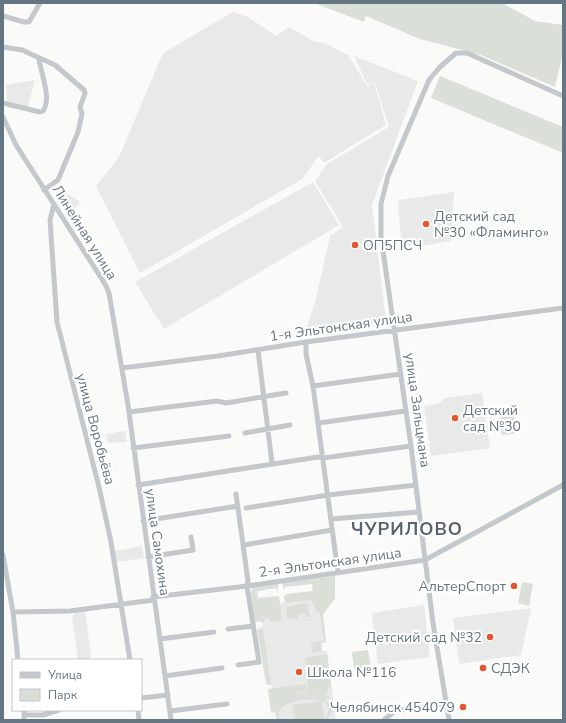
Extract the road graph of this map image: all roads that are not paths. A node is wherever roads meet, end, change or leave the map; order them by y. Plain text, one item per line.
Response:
1 (40, 3) edge
2 (3, 16) edge
3 (3, 47) edge
4 (39, 59) junction
5 (563, 96) edge
6 (3, 103) edge
7 (3, 117) edge
8 (5, 127) edge
9 (44, 190) junction
10 (54, 204) junction
11 (563, 308) edge
12 (395, 331) junction
13 (306, 342) junction
14 (258, 350) junction
15 (122, 368) junction
16 (401, 374) junction
17 (313, 386) junction
18 (286, 393) dead end
19 (263, 397) junction
20 (406, 411) junction
21 (129, 412) junction
22 (318, 423) junction
23 (290, 425) dead end
24 (267, 429) junction
25 (245, 433) dead end
26 (229, 436) dead end
27 (411, 446) junction
28 (134, 448) junction
29 (323, 458) junction
30 (272, 463) junction
31 (563, 484) edge
32 (138, 485) junction
33 (416, 485) junction
34 (236, 494) dead end
35 (328, 495) junction
36 (238, 506) junction
37 (246, 508) dead end
38 (419, 512) junction
39 (331, 519) junction
40 (143, 521) junction
41 (332, 530) junction
42 (192, 537) dead end
43 (244, 545) junction
44 (3, 555) edge
45 (148, 557) junction
46 (425, 560) junction
47 (338, 573) junction
48 (247, 586) junction
49 (153, 598) junction
50 (120, 605) junction
51 (13, 612) junction
52 (253, 626) junction
53 (228, 629) dead end
54 (214, 632) dead end
55 (160, 639) junction
56 (18, 659) edge
57 (130, 659) edge
58 (238, 665) dead end
59 (222, 668) dead end
60 (165, 676) junction
61 (168, 695) junction
62 (142, 698) edge
63 (226, 704) dead end
64 (446, 704) junction
65 (170, 710) junction
66 (56, 711) edge
67 (24, 715) edge
68 (171, 720) edge
69 (384, 720) edge
70 (449, 720) edge

1 - 2 street
3 - 4 street
4 - 6 street
4 - 9 street
5 - 12 street, улица Зальцмана
7 - 8 street, Линейная улица
8 - 9 street, Линейная улица
9 - 10 street, Линейная улица
10 - 15 street, Линейная улица
10 - 50 street, улица Воробьёва
11 - 12 street, 1-я Эльтонская улица
12 - 13 street, 1-я Эльтонская улица
12 - 16 street, улица Зальцмана
13 - 14 street, 1-я Эльтонская улица
13 - 17 street
14 - 15 street, 1-я Эльтонская улица
14 - 19 street
15 - 21 street, улица Самохина
16 - 17 street
16 - 20 street, улица Зальцмана
17 - 22 street
18 - 19 street
19 - 21 street
19 - 24 street
20 - 22 street
20 - 27 street, улица Зальцмана
21 - 28 street, улица Самохина
22 - 29 street
23 - 24 street
24 - 25 street
24 - 30 street
26 - 28 street
27 - 29 street
27 - 33 street, улица Зальцмана
28 - 32 street, улица Самохина
29 - 30 street
29 - 35 street
30 - 32 street
31 - 46 street, 2-я Эльтонская улица
32 - 40 street, улица Самохина
33 - 35 street
33 - 38 street, улица Зальцмана
34 - 36 street
35 - 37 street
35 - 39 street
36 - 40 street
36 - 43 street
38 - 39 street
38 - 46 street, улица Зальцмана
39 - 41 street
40 - 45 street, улица Самохина
41 - 43 street
41 - 47 street
42 - 45 street
43 - 48 street
44 - 51 street
45 - 49 street, улица Самохина
46 - 47 street, 2-я Эльтонская улица
46 - 64 street, улица Зальцмана
47 - 48 street, 2-я Эльтонская улица
48 - 49 street, 2-я Эльтонская улица
48 - 52 street
49 - 50 street, 2-я Эльтонская улица
49 - 55 street, улица Самохина
50 - 51 street, 2-я Эльтонская улица
50 - 57 street, улица Воробьёва
51 - 56 street
52 - 53 street
52 - 58 street
54 - 55 street
55 - 60 street, улица Самохина
59 - 60 street
60 - 61 street, улица Самохина
61 - 62 street
61 - 65 street, улица Самохина
63 - 65 street
64 - 69 street
64 - 70 street, улица Зальцмана
65 - 68 street, улица Самохина
66 - 67 street

